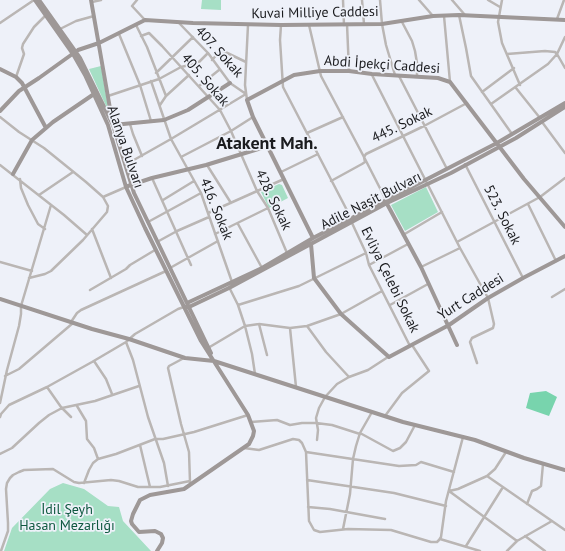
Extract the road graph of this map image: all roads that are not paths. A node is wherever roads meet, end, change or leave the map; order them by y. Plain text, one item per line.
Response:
1 (35, 0) edge
2 (39, 0) edge
3 (101, 0) edge
4 (137, 0) edge
5 (343, 0) edge
6 (362, 0) edge
7 (380, 0) edge
8 (420, 0) edge
9 (452, 0) edge
10 (488, 0) edge
11 (502, 0) edge
12 (564, 0) edge
13 (92, 1) edge
14 (500, 7) junction
15 (46, 15) junction
16 (459, 15) junction
17 (465, 15) junction
18 (95, 16) junction
19 (433, 16) junction
20 (444, 16) junction
21 (499, 16) junction
22 (557, 19) junction
23 (145, 20) junction
24 (565, 20) edge
25 (179, 22) junction
26 (402, 22) junction
27 (0, 23) edge
28 (364, 24) junction
29 (382, 24) junction
30 (136, 25) junction
31 (248, 25) junction
32 (281, 25) junction
33 (309, 25) junction
34 (345, 25) junction
35 (60, 29) junction
36 (119, 34) junction
37 (142, 36) junction
38 (193, 37) junction
39 (565, 37) edge
40 (99, 43) junction
41 (74, 53) junction
42 (208, 53) junction
43 (506, 54) junction
44 (557, 54) junction
45 (172, 58) junction
46 (212, 60) junction
47 (246, 62) junction
48 (0, 68) edge
49 (181, 68) junction
50 (514, 68) junction
51 (565, 68) edge
52 (219, 70) junction
53 (349, 71) junction
54 (320, 72) junction
55 (156, 73) junction
56 (372, 74) junction
57 (189, 75) junction
58 (397, 75) junction
59 (16, 77) junction
60 (417, 77) junction
61 (159, 79) junction
62 (151, 81) junction
63 (230, 82) junction
64 (283, 82) junction
65 (450, 82) junction
66 (520, 85) junction
67 (140, 86) junction
68 (199, 86) junction
69 (24, 87) junction
70 (516, 88) junction
71 (482, 92) junction
72 (94, 94) junction
73 (246, 94) junction
74 (108, 96) junction
75 (166, 96) junction
76 (209, 97) junction
77 (247, 100) junction
78 (467, 103) junction
79 (565, 103) edge
80 (491, 104) junction
81 (159, 105) junction
82 (565, 107) edge
83 (220, 110) junction
84 (0, 111) edge
85 (343, 116) junction
86 (253, 117) junction
87 (0, 118) edge
88 (164, 120) junction
89 (541, 120) junction
90 (151, 122) junction
91 (130, 124) junction
92 (110, 125) junction
93 (424, 126) junction
94 (46, 128) junction
95 (231, 131) junction
96 (307, 133) junction
97 (512, 134) junction
98 (403, 136) junction
99 (171, 139) junction
100 (32, 140) junction
101 (499, 145) junction
102 (268, 146) junction
103 (240, 154) junction
104 (318, 154) junction
105 (565, 154) edge
106 (142, 156) junction
107 (181, 157) junction
108 (364, 157) junction
109 (465, 162) junction
110 (0, 165) edge
111 (124, 165) junction
112 (206, 165) junction
113 (188, 169) junction
114 (447, 169) junction
115 (73, 172) junction
116 (281, 172) junction
117 (13, 174) junction
118 (152, 178) junction
119 (565, 178) edge
120 (20, 179) junction
121 (284, 179) junction
122 (194, 181) junction
123 (331, 181) junction
124 (427, 183) junction
125 (129, 186) junction
126 (257, 191) junction
127 (201, 192) junction
128 (39, 194) junction
129 (103, 197) junction
130 (540, 197) junction
131 (163, 200) junction
132 (387, 202) junction
133 (231, 203) junction
134 (528, 204) junction
135 (51, 205) junction
136 (268, 208) junction
137 (167, 210) junction
138 (442, 212) junction
139 (208, 213) junction
140 (209, 217) junction
141 (351, 221) junction
142 (148, 222) junction
143 (494, 222) junction
144 (238, 224) junction
145 (565, 227) edge
146 (45, 229) junction
147 (92, 229) junction
148 (177, 231) junction
149 (215, 234) junction
150 (403, 234) junction
151 (87, 235) junction
152 (313, 238) junction
153 (218, 241) junction
154 (157, 242) junction
155 (458, 242) junction
156 (310, 244) junction
157 (408, 244) junction
158 (460, 248) junction
159 (155, 250) junction
160 (366, 253) junction
161 (287, 254) junction
162 (565, 256) edge
163 (188, 257) junction
164 (557, 261) junction
165 (0, 262) edge
166 (191, 265) dead end
167 (369, 265) junction
168 (421, 267) junction
169 (262, 268) junction
170 (168, 269) junction
171 (32, 271) junction
172 (30, 278) junction
173 (111, 278) junction
174 (314, 278) junction
175 (523, 278) junction
176 (428, 284) junction
177 (230, 285) junction
178 (565, 289) edge
179 (90, 290) dead end
180 (382, 291) junction
181 (552, 297) dead end
182 (488, 298) junction
183 (0, 299) edge
184 (238, 305) junction
185 (390, 305) junction
186 (21, 306) junction
187 (186, 306) junction
188 (341, 314) junction
189 (72, 323) junction
190 (259, 324) junction
191 (449, 325) junction
192 (245, 326) junction
193 (307, 326) junction
194 (290, 328) junction
195 (128, 341) junction
196 (457, 344) dead end
197 (411, 345) junction
198 (208, 348) junction
199 (267, 355) dead end
200 (389, 357) junction
201 (184, 358) junction
202 (94, 361) junction
203 (214, 361) junction
204 (477, 364) dead end
205 (255, 374) junction
206 (5, 376) junction
207 (349, 376) junction
208 (140, 386) junction
209 (47, 387) junction
210 (296, 388) junction
211 (112, 394) junction
212 (325, 397) junction
213 (0, 403) edge
214 (77, 406) junction
215 (62, 408) junction
216 (0, 410) edge
217 (373, 412) junction
218 (248, 415) junction
219 (1, 416) edge
220 (385, 416) junction
221 (71, 417) dead end
222 (251, 422) junction
223 (316, 423) junction
224 (415, 425) junction
225 (360, 433) junction
226 (184, 434) junction
227 (463, 437) junction
228 (155, 439) junction
229 (317, 440) dead end
230 (140, 445) junction
231 (244, 448) junction
232 (306, 452) junction
233 (506, 452) junction
234 (0, 454) edge
235 (98, 459) junction
236 (353, 459) junction
237 (543, 464) junction
238 (565, 470) edge
239 (454, 472) junction
240 (487, 476) junction
241 (307, 480) junction
242 (84, 483) junction
243 (191, 483) junction
244 (168, 486) junction
245 (150, 487) junction
246 (350, 487) junction
247 (503, 487) junction
248 (449, 492) junction
249 (528, 504) junction
250 (446, 506) junction
251 (308, 507) junction
252 (346, 512) junction
253 (484, 517) junction
254 (385, 519) dead end
255 (552, 521) junction
256 (343, 529) junction
257 (565, 530) edge
258 (525, 536) junction
259 (440, 539) junction
260 (517, 541) junction
261 (466, 546) junction
262 (1, 551) edge
263 (157, 551) edge
264 (480, 551) edge
265 (507, 551) edge
266 (546, 551) edge

1 - 15 street, Alanya Bulvarı
1 - 27 street
2 - 35 street, Alanya Bulvarı
3 - 13 street
4 - 23 street
5 - 34 street
6 - 28 street
7 - 29 street
8 - 19 street
9 - 17 street
10 - 14 street
11 - 14 street
12 - 22 street
13 - 18 street
14 - 21 street
15 - 41 street, Alanya Bulvarı
15 - 59 street
16 - 17 street, Kuvai Milliye Caddesi
16 - 20 street, Kuvai Milliye Caddesi
16 - 71 street
17 - 21 street, Kuvai Milliye Caddesi
18 - 35 street
18 - 40 street
19 - 20 street, Kuvai Milliye Caddesi
19 - 26 street, Kuvai Milliye Caddesi
20 - 65 street
21 - 22 street, Kuvai Milliye Caddesi
21 - 43 street
22 - 24 street, Kuvai Milliye Caddesi
23 - 25 street, Kuvai Milliye Caddesi
23 - 30 street
25 - 31 street, Kuvai Milliye Caddesi
25 - 38 street, 407. Sokak
26 - 29 street, Kuvai Milliye Caddesi
26 - 60 street
28 - 29 street, Kuvai Milliye Caddesi
28 - 34 street, Kuvai Milliye Caddesi
29 - 58 street
30 - 36 street
30 - 37 street
31 - 32 street, Kuvai Milliye Caddesi
31 - 47 street
32 - 33 street, Kuvai Milliye Caddesi
32 - 64 street, Evliya Çelebi Sokak
33 - 34 street, Kuvai Milliye Caddesi
33 - 54 street
34 - 53 street
35 - 41 street, Alanya Bulvarı
36 - 40 street
36 - 67 street
37 - 45 street, 405. Sokak
37 - 55 street
38 - 42 street, 407. Sokak
38 - 45 street
39 - 44 street
40 - 41 street
40 - 74 street
41 - 69 street
41 - 72 street, Alanya Bulvarı
41 - 92 street, Alanya Bulvarı
42 - 46 street, 407. Sokak
42 - 49 street
43 - 44 street
43 - 50 street
44 - 51 street
44 - 66 street
45 - 49 street, 405. Sokak
45 - 55 street
46 - 47 street
46 - 52 street, 407. Sokak
47 - 73 street
48 - 59 street
49 - 57 street, 405. Sokak
49 - 61 street
50 - 66 street
50 - 71 street
52 - 63 street, 407. Sokak
52 - 68 street
53 - 54 street, Abdi İpekçi Caddesi
53 - 56 street, Abdi İpekçi Caddesi
54 - 64 street, Abdi İpekçi Caddesi
54 - 85 street
55 - 61 street
56 - 58 street, Abdi İpekçi Caddesi
56 - 98 street
57 - 68 street, 405. Sokak
57 - 75 street
58 - 60 street, Abdi İpekçi Caddesi
58 - 93 street
59 - 69 street
60 - 65 street, Abdi İpekçi Caddesi
61 - 62 street
61 - 75 street
62 - 67 street
62 - 81 street, 416. Sokak
63 - 73 street, 407. Sokak
63 - 76 street
64 - 77 street, Abdi İpekçi Caddesi
64 - 96 street, Evliya Çelebi Sokak
65 - 78 street, Abdi İpekçi Caddesi
66 - 70 street
67 - 74 street
67 - 90 street
68 - 76 street, 405. Sokak
69 - 84 street
69 - 94 street
70 - 80 street
70 - 89 street
71 - 80 street
72 - 92 street, Alanya Bulvarı
72 - 94 street
73 - 77 street
73 - 83 street
74 - 92 street
75 - 81 street
76 - 83 street, 405. Sokak
76 - 88 street
77 - 86 street
78 - 93 street, 445. Sokak
78 - 101 street, Abdi İpekçi Caddesi
79 - 89 street, Adile Naşit Bulvarı
80 - 97 street
81 - 88 street, 416. Sokak
82 - 89 street, Adile Naşit Bulvarı
83 - 95 street, 405. Sokak
83 - 99 street
85 - 96 street
85 - 108 street
86 - 95 street
86 - 102 street
87 - 100 street
88 - 90 street
88 - 99 street, 416. Sokak
89 - 97 street, Adile Naşit Bulvarı
89 - 101 street, Adile Naşit Bulvarı
89 - 105 street
90 - 91 street
91 - 92 street
91 - 106 street
92 - 111 street, Alanya Bulvarı
92 - 125 street, Alanya Bulvarı
93 - 98 street, 445. Sokak
93 - 114 street
94 - 100 street
95 - 103 street, 405. Sokak
95 - 107 street
96 - 104 street, Evliya Çelebi Sokak
97 - 101 street, Adile Naşit Bulvarı
98 - 108 street, 445. Sokak
98 - 124 street
99 - 106 street
99 - 107 street, 416. Sokak
100 - 115 street
100 - 117 street
101 - 109 street, Adile Naşit Bulvarı
101 - 130 street, Abdi İpekçi Caddesi
102 - 103 street
102 - 116 street
103 - 112 street
103 - 126 street, 428. Sokak
104 - 116 street
104 - 123 street, Evliya Çelebi Sokak
106 - 111 street
107 - 113 street, 416. Sokak
108 - 123 street, 445. Sokak
108 - 132 street
109 - 114 street, Adile Naşit Bulvarı
109 - 124 street, Adile Naşit Bulvarı
109 - 143 street, 523. Sokak
110 - 117 street
111 - 125 street, Alanya Bulvarı
112 - 113 street
112 - 133 street
113 - 118 street
113 - 122 street, 416. Sokak
114 - 124 street, Adile Naşit Bulvarı
115 - 128 street
115 - 129 street
116 - 121 street
117 - 120 street
118 - 125 street
118 - 131 street
119 - 130 street
120 - 128 street
120 - 146 street
121 - 126 street
121 - 152 street
122 - 127 street, 416. Sokak
122 - 131 street
123 - 141 street, Evliya Çelebi Sokak
124 - 132 street, Adile Naşit Bulvarı
124 - 138 street
125 - 129 street
125 - 142 street, Alanya Bulvarı
125 - 159 street, Alanya Bulvarı
126 - 133 street
126 - 136 street, 428. Sokak
127 - 137 street
127 - 139 street, 416. Sokak
128 - 135 street
129 - 147 street
130 - 134 street
130 - 145 street, Abdi İpekçi Caddesi
131 - 137 street
132 - 141 street, Adile Naşit Bulvarı
132 - 150 street
133 - 139 street
134 - 143 street
134 - 164 street
135 - 146 street
135 - 151 street
136 - 144 street
136 - 161 street, 428. Sokak
137 - 142 street
137 - 148 street
138 - 150 street
138 - 155 street
139 - 140 street, 416. Sokak
140 - 148 street
140 - 149 street, 416. Sokak
141 - 152 street, Adile Naşit Bulvarı
141 - 156 street, Adile Naşit Bulvarı
141 - 160 street, Evliya Çelebi Sokak
142 - 154 street, Alanya Bulvarı
143 - 155 street
143 - 175 street, 523. Sokak
144 - 149 street
144 - 169 street
146 - 171 street
147 - 151 street
147 - 173 street
148 - 154 street
148 - 163 street
149 - 153 street, 416. Sokak
150 - 157 street
151 - 172 street
152 - 161 street, Adile Naşit Bulvarı
153 - 163 street
153 - 177 street, 416. Sokak
154 - 170 street, Alanya Bulvarı
155 - 158 street
156 - 174 street
156 - 177 street, Adile Naşit Bulvarı
157 - 167 street
157 - 168 street
158 - 168 street
158 - 182 street
159 - 170 street, Alanya Bulvarı
159 - 173 street
160 - 167 street, Evliya Çelebi Sokak
160 - 174 street
161 - 169 street, Adile Naşit Bulvarı
162 - 164 street, Yurt Caddesi
163 - 166 street
163 - 170 street
164 - 175 street, Yurt Caddesi
165 - 171 street
167 - 180 street, Evliya Çelebi Sokak
168 - 176 street
169 - 177 street, Adile Naşit Bulvarı
170 - 187 street, Alanya Bulvarı
170 - 189 street
171 - 172 street
172 - 186 street
173 - 179 street
174 - 184 street
174 - 188 street
175 - 182 street, Yurt Caddesi
176 - 185 street
176 - 191 street
177 - 184 street, 416. Sokak
177 - 187 street, Adile Naşit Bulvarı
178 - 181 street
180 - 185 street, Evliya Çelebi Sokak
180 - 188 street
182 - 191 street, Yurt Caddesi
182 - 204 street
183 - 186 street
184 - 192 street, 416. Sokak
185 - 197 street, Evliya Çelebi Sokak
186 - 189 street
186 - 206 street
187 - 195 street
187 - 198 street
187 - 203 street
188 - 193 street
188 - 200 street
189 - 195 street
189 - 206 street
190 - 192 street
190 - 194 street
190 - 199 street
191 - 196 street
191 - 197 street, Yurt Caddesi
192 - 198 street
192 - 205 street, 416. Sokak
193 - 194 street
193 - 207 street
194 - 210 street
195 - 201 street
195 - 202 street
195 - 208 street
197 - 200 street, Yurt Caddesi
197 - 220 street, Evliya Çelebi Sokak
198 - 203 street
200 - 207 street
201 - 203 street
201 - 226 street
202 - 209 street
202 - 211 street
203 - 205 street
203 - 218 street
205 - 210 street
206 - 213 street
207 - 212 street
208 - 211 street
208 - 228 street
209 - 215 street
209 - 219 street
210 - 212 street
211 - 214 street
212 - 217 street
212 - 223 street
214 - 215 street
214 - 235 street
215 - 221 street
215 - 234 street
216 - 219 street
217 - 220 street
217 - 225 street
218 - 222 street
218 - 226 street
220 - 224 street
222 - 223 street
222 - 231 street
223 - 225 street
223 - 229 street
224 - 225 street
224 - 227 street
225 - 236 street
226 - 228 street
226 - 243 street
227 - 233 street
227 - 239 street
228 - 230 street
228 - 244 street
230 - 235 street
230 - 245 street
231 - 232 street
231 - 243 street
232 - 236 street
232 - 241 street
233 - 237 street
233 - 240 street
235 - 242 street
236 - 239 street
236 - 246 street
237 - 238 street
237 - 249 street
239 - 248 street
240 - 247 street
240 - 248 street
241 - 246 street
241 - 251 street
242 - 245 street
242 - 262 street
243 - 244 street
243 - 263 street
244 - 245 street
246 - 250 street
246 - 252 street
247 - 249 street
247 - 253 street
248 - 250 street
248 - 253 street
249 - 255 street
250 - 259 street
251 - 252 street
251 - 256 street
252 - 254 street
252 - 256 street
253 - 260 street
253 - 261 street
255 - 257 street
255 - 258 street
256 - 259 street
258 - 260 street
258 - 266 street
259 - 261 street
260 - 265 street
261 - 264 street

